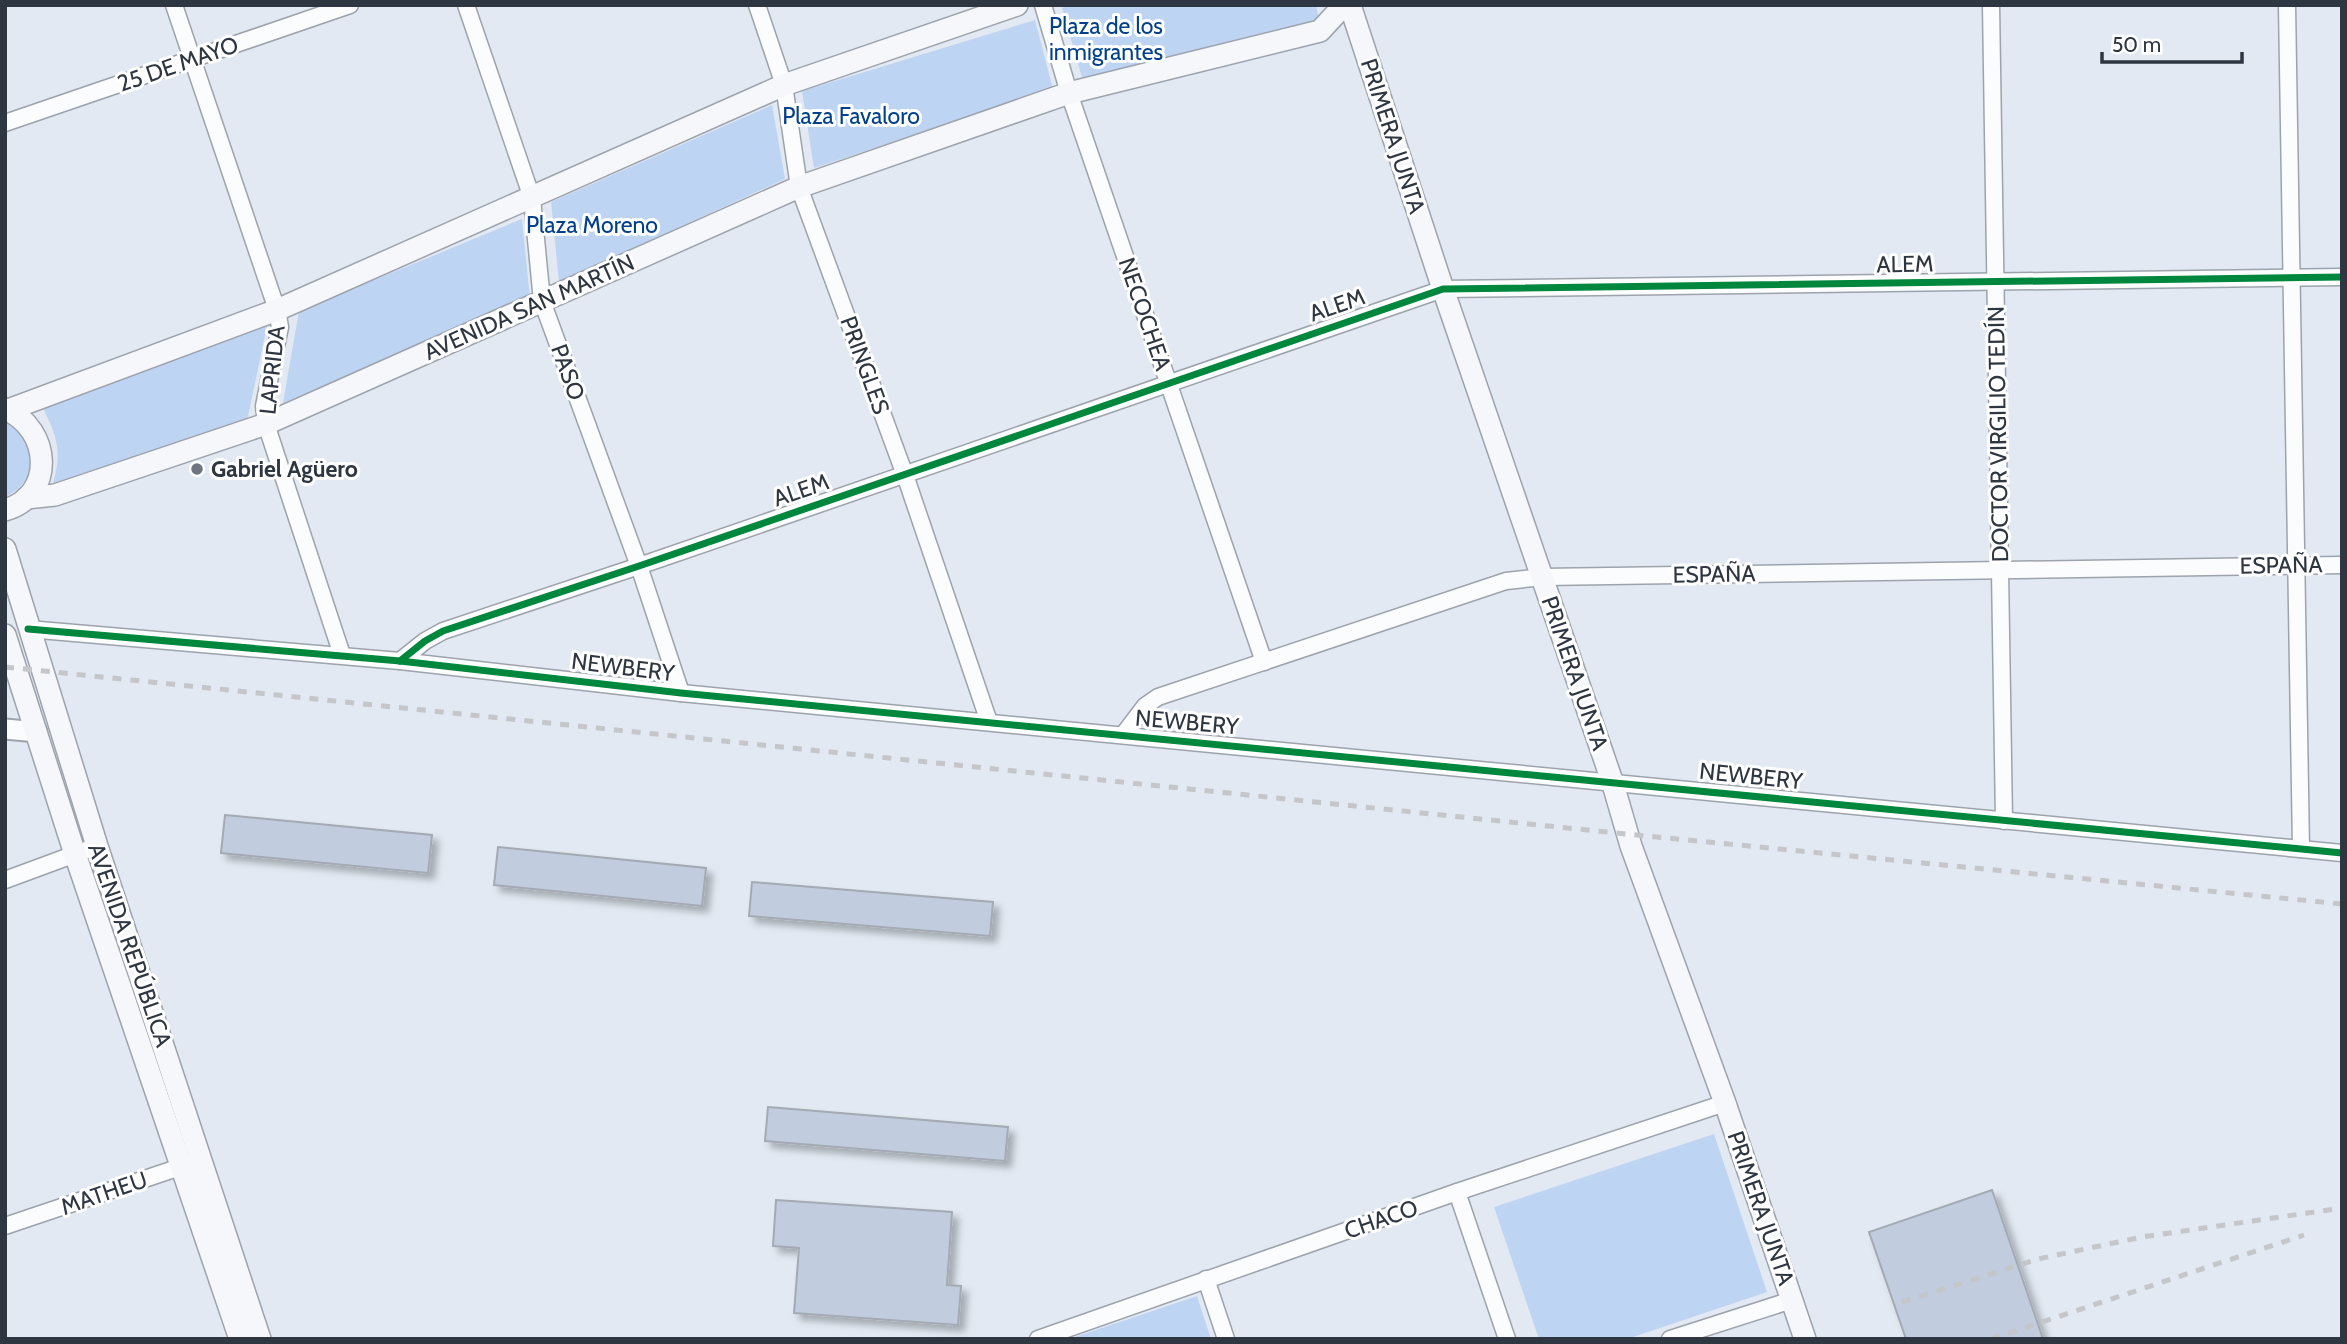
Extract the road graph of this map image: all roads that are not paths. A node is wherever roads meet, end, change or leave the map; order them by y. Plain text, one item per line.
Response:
1 (174, 5) edge
2 (351, 5) edge
3 (466, 5) edge
4 (757, 5) edge
5 (1017, 5) edge
6 (1043, 5) edge
7 (1344, 5) edge
8 (1350, 5) edge
9 (1992, 5) edge
10 (2287, 5) edge
11 (192, 59) junction
12 (784, 85) junction
13 (1069, 93) junction
14 (5, 123) edge
15 (799, 187) junction
16 (532, 198) junction
17 (2342, 277) edge
18 (2291, 278) junction
19 (1995, 282) junction
20 (1443, 289) junction
21 (542, 301) junction
22 (277, 310) junction
23 (1169, 383) junction
24 (7, 410) edge
25 (266, 424) junction
26 (905, 475) junction
27 (26, 498) junction
28 (5, 510) edge
29 (5, 549) edge
30 (2297, 565) junction
31 (2342, 565) edge
32 (639, 566) junction
33 (2000, 569) junction
34 (1543, 577) junction
35 (28, 629) junction
36 (5, 635) edge
37 (342, 655) junction
38 (400, 661) junction
39 (1264, 662) junction
40 (681, 693) junction
41 (989, 722) junction
42 (5, 729) edge
43 (37, 732) junction
44 (1123, 735) junction
45 (1612, 781) junction
46 (2004, 821) junction
47 (97, 846) junction
48 (2301, 849) junction
49 (2342, 853) edge
50 (75, 855) junction
51 (5, 880) edge
52 (1725, 1103) junction
53 (192, 1163) junction
54 (1457, 1192) junction
55 (5, 1226) edge
56 (1206, 1279) junction
57 (1792, 1300) junction
58 (1045, 1338) edge
59 (240, 1339) edge
60 (260, 1339) edge
61 (1226, 1339) edge
62 (1507, 1339) edge
63 (1670, 1339) edge
64 (1805, 1339) edge

1 - 11 street, LAPRIDA
2 - 11 street, 25 DE MAYO
3 - 16 street, PASO
4 - 12 street, PRINGLES
5 - 12 main road
6 - 13 street, NECOCHEA
7 - 13 main road, AVENIDA SAN MARTÍN
8 - 20 main road, PRIMERA JUNTA
9 - 19 street, DOCTOR VIRGILIO TEDÍN
10 - 18 street
11 - 14 street, 25 DE MAYO
11 - 22 street, LAPRIDA
12 - 15 street, PRINGLES
12 - 16 main road
13 - 15 main road, AVENIDA SAN MARTÍN
13 - 23 street, NECOCHEA
15 - 21 main road, AVENIDA SAN MARTÍN
15 - 26 street, PRINGLES
16 - 21 street, PASO
16 - 22 main road
17 - 18 street, ALEM
18 - 19 street, ALEM
18 - 30 street
19 - 20 street, ALEM
19 - 33 street, DOCTOR VIRGILIO TEDÍN
20 - 23 street, ALEM
20 - 34 main road, PRIMERA JUNTA
21 - 25 main road, AVENIDA SAN MARTÍN
21 - 32 street, PASO
22 - 24 main road
22 - 25 street, LAPRIDA
23 - 26 street, ALEM
23 - 39 street, NECOCHEA
24 - 27 main road
25 - 27 main road, AVENIDA SAN MARTÍN
25 - 37 street, LAPRIDA
26 - 32 street, ALEM
26 - 41 street, PRINGLES
27 - 28 main road
29 - 35 main road, AVENIDA REPÚBLICA
30 - 31 street, ESPAÑA
30 - 33 street, ESPAÑA
30 - 48 street
32 - 38 street, ALEM
32 - 40 street, PASO
33 - 34 street, ESPAÑA
33 - 46 street, DOCTOR VIRGILIO TEDÍN
34 - 39 street, ESPAÑA
34 - 45 main road, PRIMERA JUNTA
35 - 37 street, NEWBERY
35 - 47 main road, AVENIDA REPÚBLICA
36 - 43 main road, AVENIDA REPÚBLICA
37 - 38 street, NEWBERY
38 - 40 street, NEWBERY
39 - 44 street, ESPAÑA
40 - 41 street, NEWBERY
41 - 44 street, NEWBERY
42 - 43 street
43 - 50 main road, AVENIDA REPÚBLICA
44 - 45 street, NEWBERY
45 - 46 street, NEWBERY
45 - 52 main road, PRIMERA JUNTA
46 - 48 street, NEWBERY
47 - 50 street
47 - 53 main road, AVENIDA REPÚBLICA
48 - 49 street, NEWBERY
50 - 51 street
50 - 53 main road, AVENIDA REPÚBLICA
52 - 54 street, CHACO
52 - 57 main road, PRIMERA JUNTA
53 - 55 street, MATHEU
53 - 59 main road, AVENIDA REPÚBLICA
53 - 60 main road, AVENIDA REPÚBLICA
54 - 56 street, CHACO
54 - 62 street
56 - 58 street, CHACO
56 - 61 street
57 - 63 street
57 - 64 main road, PRIMERA JUNTA

